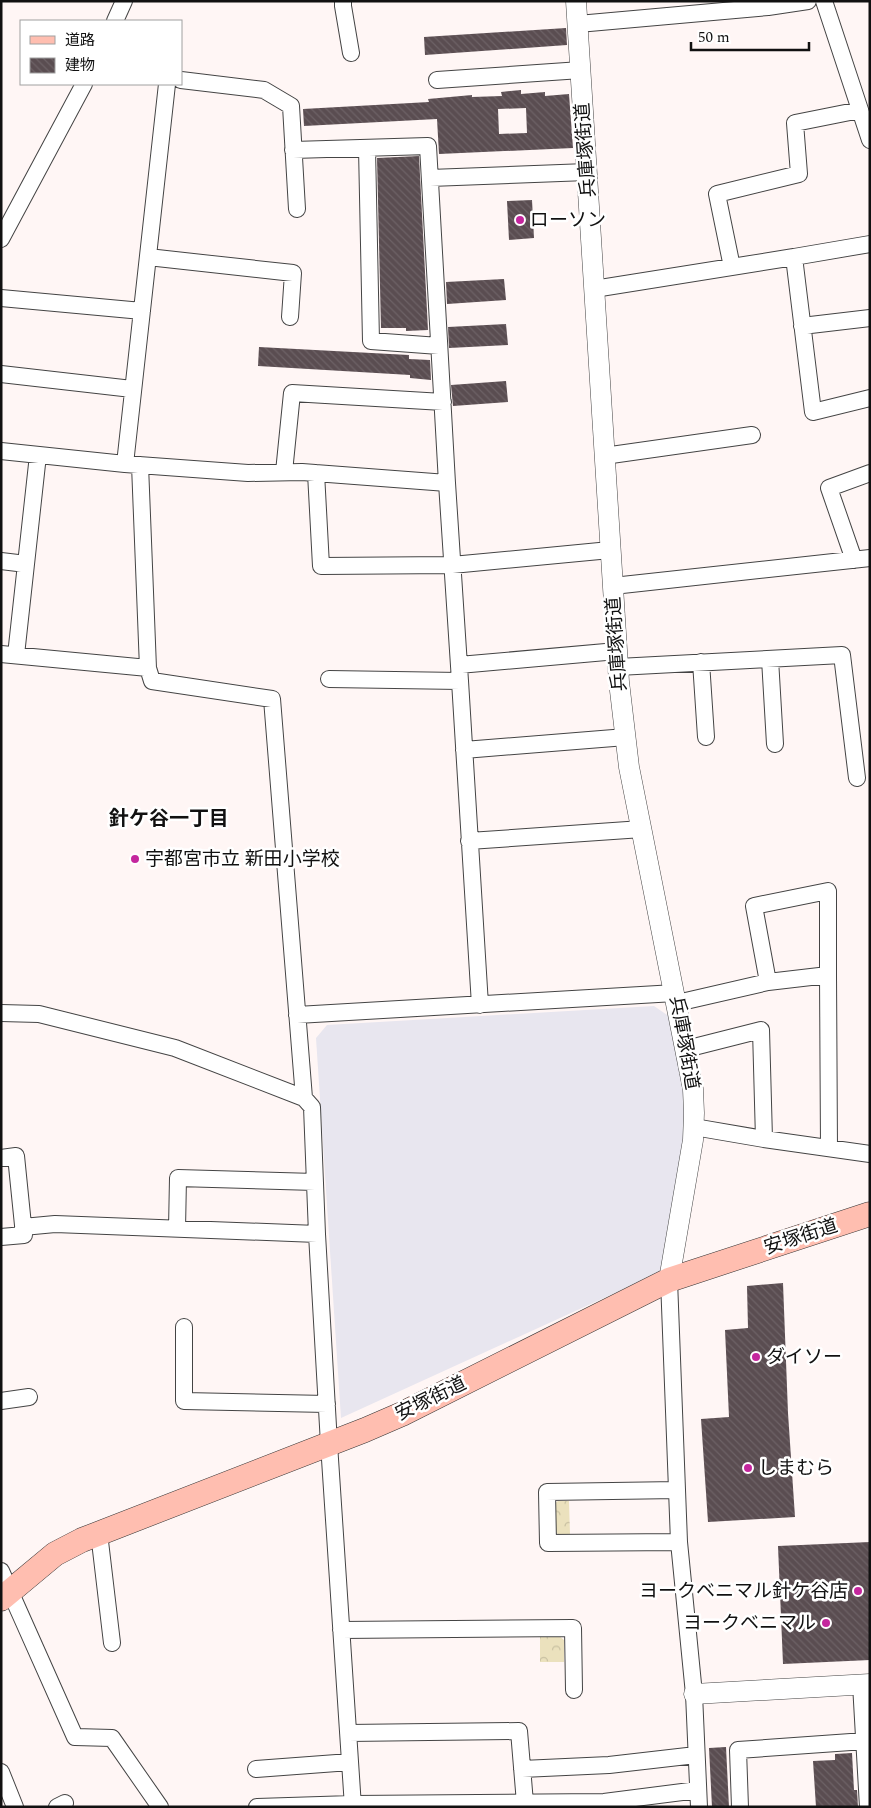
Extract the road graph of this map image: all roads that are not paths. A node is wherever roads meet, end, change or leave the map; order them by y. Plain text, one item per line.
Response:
1 (124, 1) edge
2 (343, 1) edge
3 (576, 1) edge
4 (808, 1) edge
5 (824, 1) edge
6 (767, 4) edge
7 (114, 20) edge
8 (578, 24) junction
9 (351, 53) dead end
10 (581, 70) junction
11 (182, 80) edge
12 (438, 80) dead end
13 (83, 85) edge
14 (167, 85) edge
15 (860, 110) junction
16 (870, 140) edge
17 (367, 148) junction
18 (294, 150) junction
19 (587, 172) junction
20 (430, 178) junction
21 (297, 209) dead end
22 (1, 239) edge
23 (870, 244) edge
24 (148, 258) junction
25 (794, 258) junction
26 (732, 267) junction
27 (594, 288) junction
28 (1, 298) edge
29 (142, 311) junction
30 (290, 317) dead end
31 (870, 318) edge
32 (802, 326) junction
33 (439, 346) junction
34 (1, 374) edge
35 (132, 389) junction
36 (870, 398) edge
37 (442, 402) junction
38 (752, 435) dead end
39 (1, 451) edge
40 (38, 455) junction
41 (604, 456) junction
42 (132, 465) junction
43 (284, 472) junction
44 (316, 473) junction
45 (870, 473) edge
46 (447, 483) junction
47 (610, 550) junction
48 (862, 559) edge
49 (1, 561) edge
50 (26, 564) junction
51 (452, 565) junction
52 (614, 586) junction
53 (9, 654) edge
54 (617, 659) junction
55 (770, 659) junction
56 (701, 662) junction
57 (458, 665) junction
58 (148, 668) junction
59 (329, 679) dead end
60 (460, 682) junction
61 (706, 737) dead end
62 (626, 738) junction
63 (775, 744) dead end
64 (464, 750) junction
65 (857, 778) dead end
66 (642, 829) junction
67 (469, 841) junction
68 (828, 975) junction
69 (768, 982) junction
70 (676, 998) junction
71 (480, 1005) junction
72 (1, 1013) edge
73 (298, 1015) junction
74 (686, 1049) junction
75 (304, 1098) junction
76 (694, 1127) junction
77 (764, 1139) junction
78 (829, 1148) junction
79 (870, 1154) edge
80 (1, 1158) edge
81 (315, 1182) junction
82 (870, 1214) edge
83 (23, 1227) junction
84 (178, 1229) junction
85 (317, 1234) junction
86 (1, 1237) edge
87 (669, 1280) junction
88 (184, 1327) dead end
89 (29, 1397) dead end
90 (1, 1401) edge
91 (327, 1404) junction
92 (329, 1444) junction
93 (677, 1490) junction
94 (99, 1533) junction
95 (679, 1542) junction
96 (4, 1587) edge
97 (341, 1630) junction
98 (112, 1643) dead end
99 (865, 1684) edge
100 (574, 1690) dead end
101 (694, 1694) junction
102 (348, 1733) junction
103 (865, 1741) junction
104 (696, 1755) junction
105 (350, 1762) junction
106 (256, 1769) dead end
107 (522, 1769) junction
108 (1, 1772) edge
109 (698, 1790) junction
110 (526, 1803) junction
111 (352, 1805) edge
112 (16, 1807) edge
113 (160, 1807) edge
114 (257, 1807) edge
115 (699, 1807) edge
116 (740, 1807) edge
117 (868, 1807) edge

1 - 7 street
2 - 9 street
3 - 8 street, 兵庫塚街道
4 - 6 street
5 - 15 street
6 - 8 street
8 - 10 street, 兵庫塚街道
10 - 12 street
10 - 19 street, 兵庫塚街道
11 - 18 street
13 - 22 street
14 - 24 street
15 - 16 street
15 - 26 street
17 - 18 street
17 - 20 street
17 - 33 street
18 - 21 street
19 - 20 street
19 - 27 street, 兵庫塚街道
20 - 33 street
23 - 25 street
24 - 29 street
24 - 30 street
25 - 26 street
25 - 32 street
26 - 27 street
27 - 41 street, 兵庫塚街道
28 - 29 street
29 - 35 street
31 - 32 street
32 - 36 street
33 - 37 street
34 - 35 street
35 - 42 street
37 - 43 street
37 - 46 street
38 - 41 street
39 - 40 street
40 - 42 street
40 - 50 street
41 - 47 street, 兵庫塚街道
42 - 43 street
42 - 58 street
43 - 44 street
44 - 46 street
44 - 51 street
45 - 48 street
46 - 51 street
47 - 51 street
47 - 52 street, 兵庫塚街道
48 - 52 street
49 - 50 street
50 - 53 street
51 - 57 street
52 - 54 street, 兵庫塚街道
53 - 58 street
54 - 56 street
54 - 57 street
54 - 62 street, 兵庫塚街道
55 - 56 street
55 - 63 street
55 - 65 street
56 - 61 street
57 - 60 street
58 - 73 street
59 - 60 street
60 - 64 street
62 - 64 street
62 - 66 street, 兵庫塚街道
64 - 67 street
66 - 67 street
66 - 70 street, 兵庫塚街道
67 - 71 street
68 - 69 street
68 - 69 street
68 - 78 street
69 - 70 street
70 - 71 street
70 - 74 street, 兵庫塚街道
71 - 73 street
72 - 75 street
73 - 75 street
74 - 76 street, 兵庫塚街道
74 - 77 street
75 - 81 street
76 - 77 street
76 - 87 street, 兵庫塚街道
77 - 78 street
78 - 79 street
80 - 83 street
81 - 84 street
81 - 85 street
82 - 87 main road, 安塚街道
83 - 84 street
83 - 86 street
84 - 85 street
85 - 91 street
87 - 92 main road, 安塚街道
87 - 93 street
88 - 91 street
89 - 90 street
91 - 92 street
92 - 94 main road, 安塚街道
92 - 97 street
93 - 95 street
93 - 95 street
94 - 96 main road, 安塚街道
94 - 98 street
95 - 101 street
96 - 113 street
97 - 100 street
97 - 102 street
99 - 101 street
99 - 103 street
101 - 104 street
102 - 105 street
102 - 107 street
103 - 116 street
103 - 117 street
104 - 107 street
104 - 109 street
105 - 106 street
105 - 111 street
107 - 110 street
108 - 112 street
109 - 110 street
109 - 115 street
110 - 111 street
111 - 114 street

